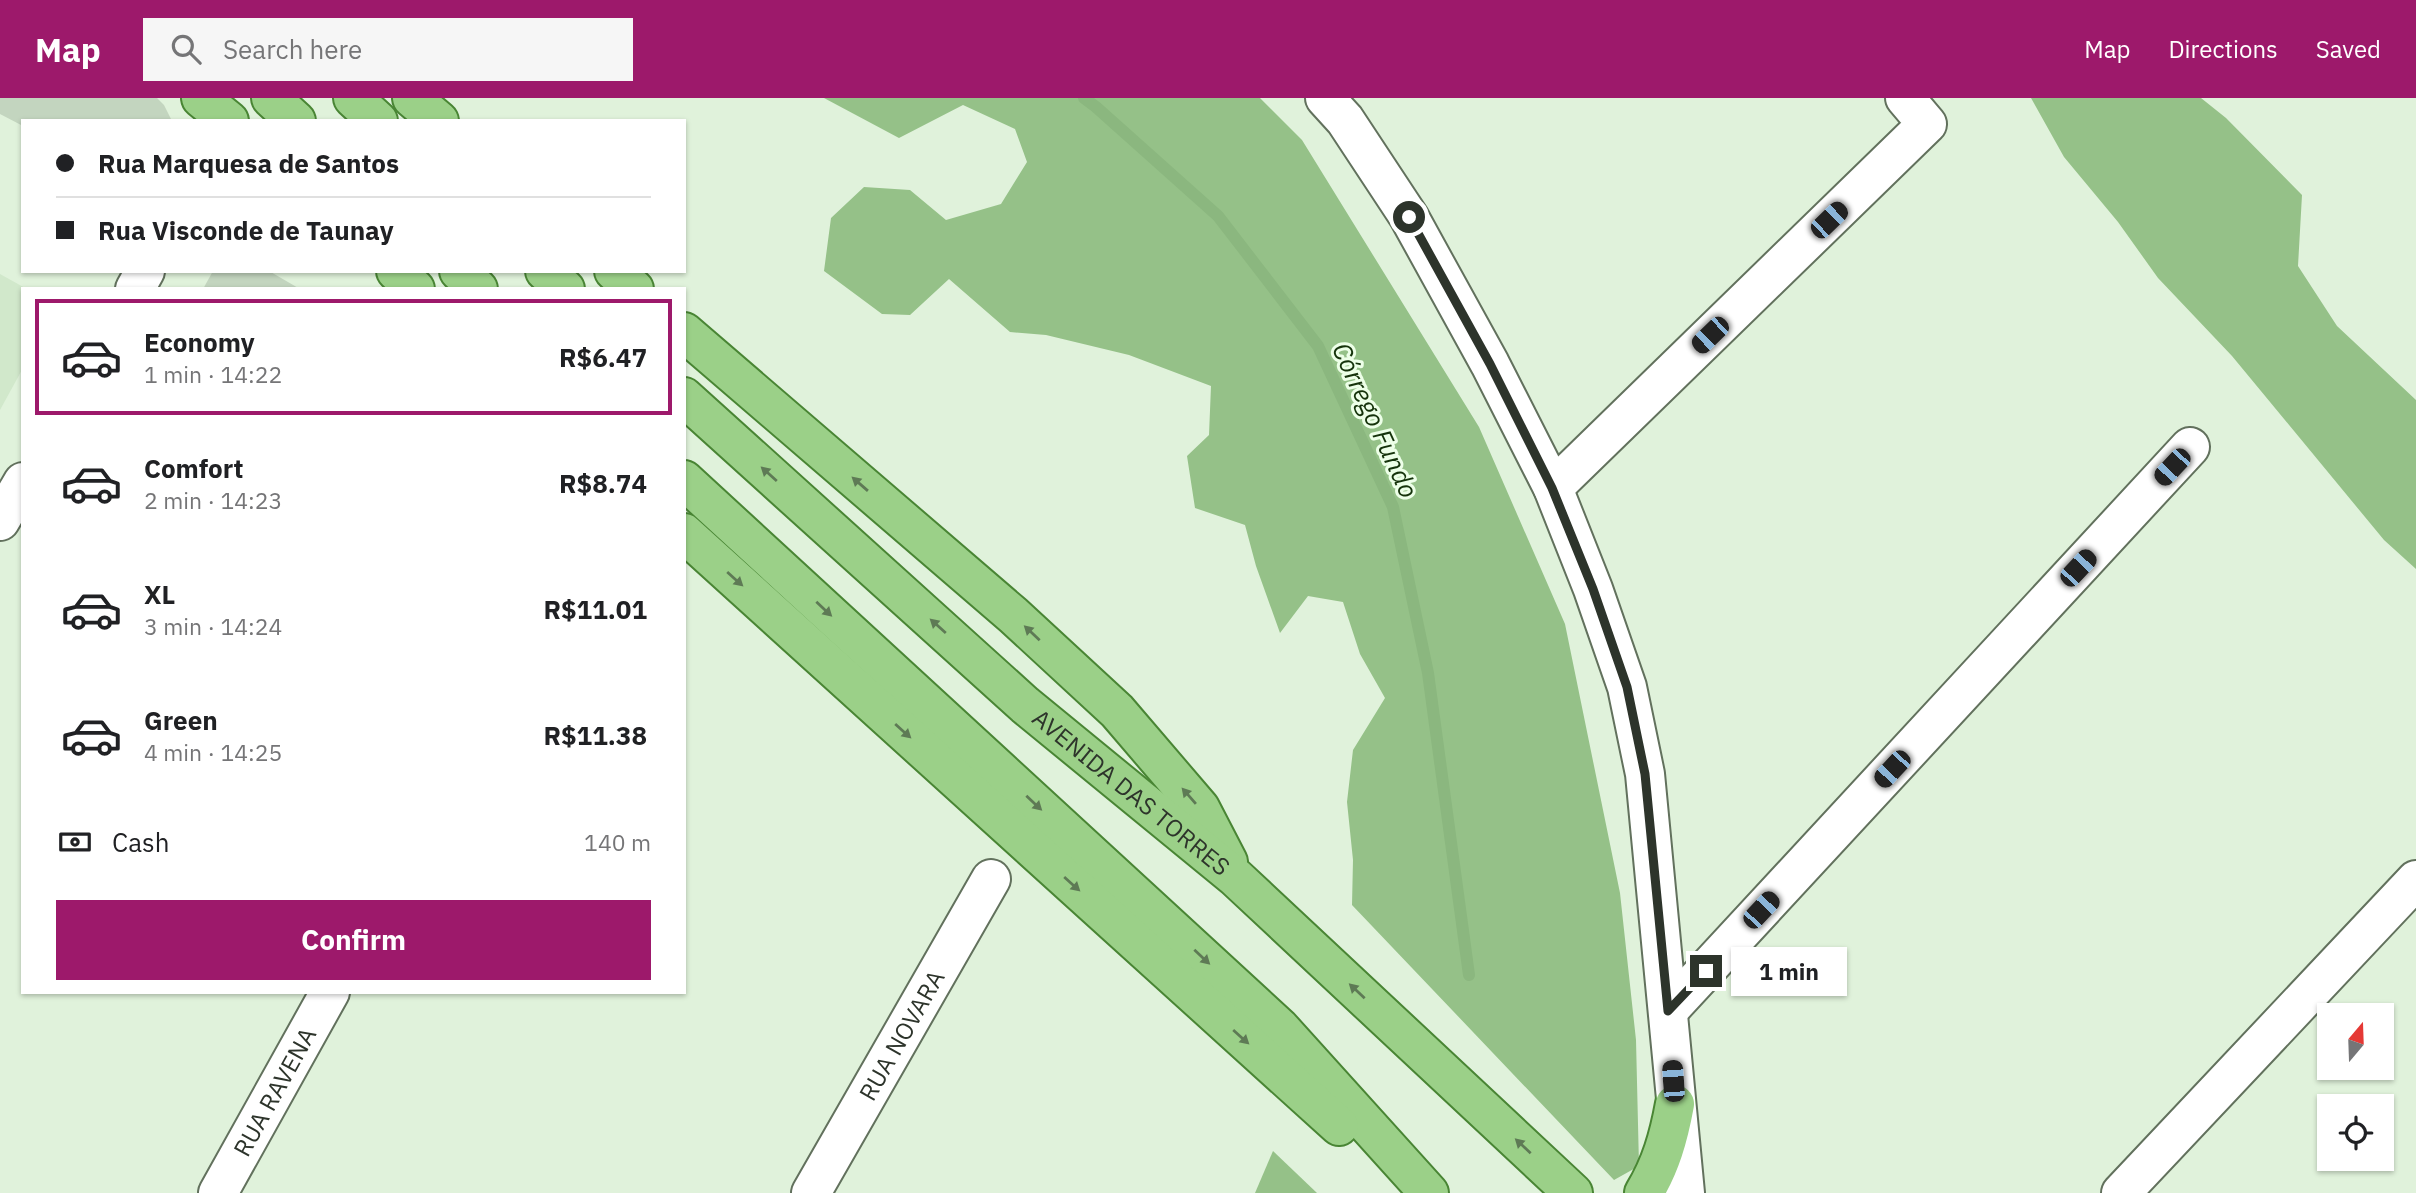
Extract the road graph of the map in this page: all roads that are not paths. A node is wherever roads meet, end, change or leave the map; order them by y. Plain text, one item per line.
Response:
1 (201, 98) edge
2 (271, 98) edge
3 (353, 98) edge
4 (412, 98) edge
5 (1325, 98) edge
6 (1916, 111) edge
7 (227, 119) edge
8 (294, 119) edge
9 (376, 119) edge
10 (437, 119) edge
11 (398, 273) edge
12 (461, 273) edge
13 (547, 273) edge
14 (616, 273) edge
15 (413, 287) edge
16 (476, 287) edge
17 (563, 287) edge
18 (632, 287) edge
19 (686, 334) edge
20 (686, 399) edge
21 (2190, 447) dead end
22 (686, 482) edge
23 (21, 485) edge
24 (1552, 488) junction
25 (0, 522) edge
26 (686, 535) edge
27 (1235, 877) junction
28 (991, 879) dead end
29 (2416, 880) edge
30 (329, 994) edge
31 (1668, 1011) junction
32 (1675, 1104) junction
33 (218, 1193) edge
34 (811, 1193) edge
35 (1413, 1193) edge
36 (1429, 1193) edge
37 (1573, 1193) edge
38 (1644, 1193) edge
39 (1685, 1193) edge
40 (2121, 1193) edge

1 - 7 main road
2 - 8 main road
3 - 9 main road
4 - 10 main road
5 - 24 street
6 - 24 street
11 - 15 main road
12 - 16 main road
13 - 17 main road
14 - 18 main road
27 -> 19 main road
27 -> 20 main road, AVENIDA DAS TORRES
21 - 31 street
22 -> 36 main road
23 - 25 street
24 - 31 street
26 -> 35 main road
37 -> 27 main road, AVENIDA DAS TORRES
28 - 34 street, RUA NOVARA
29 - 40 street
30 - 33 street, RUA RAVENA
31 - 32 street
32 - 38 main road
32 - 39 street

